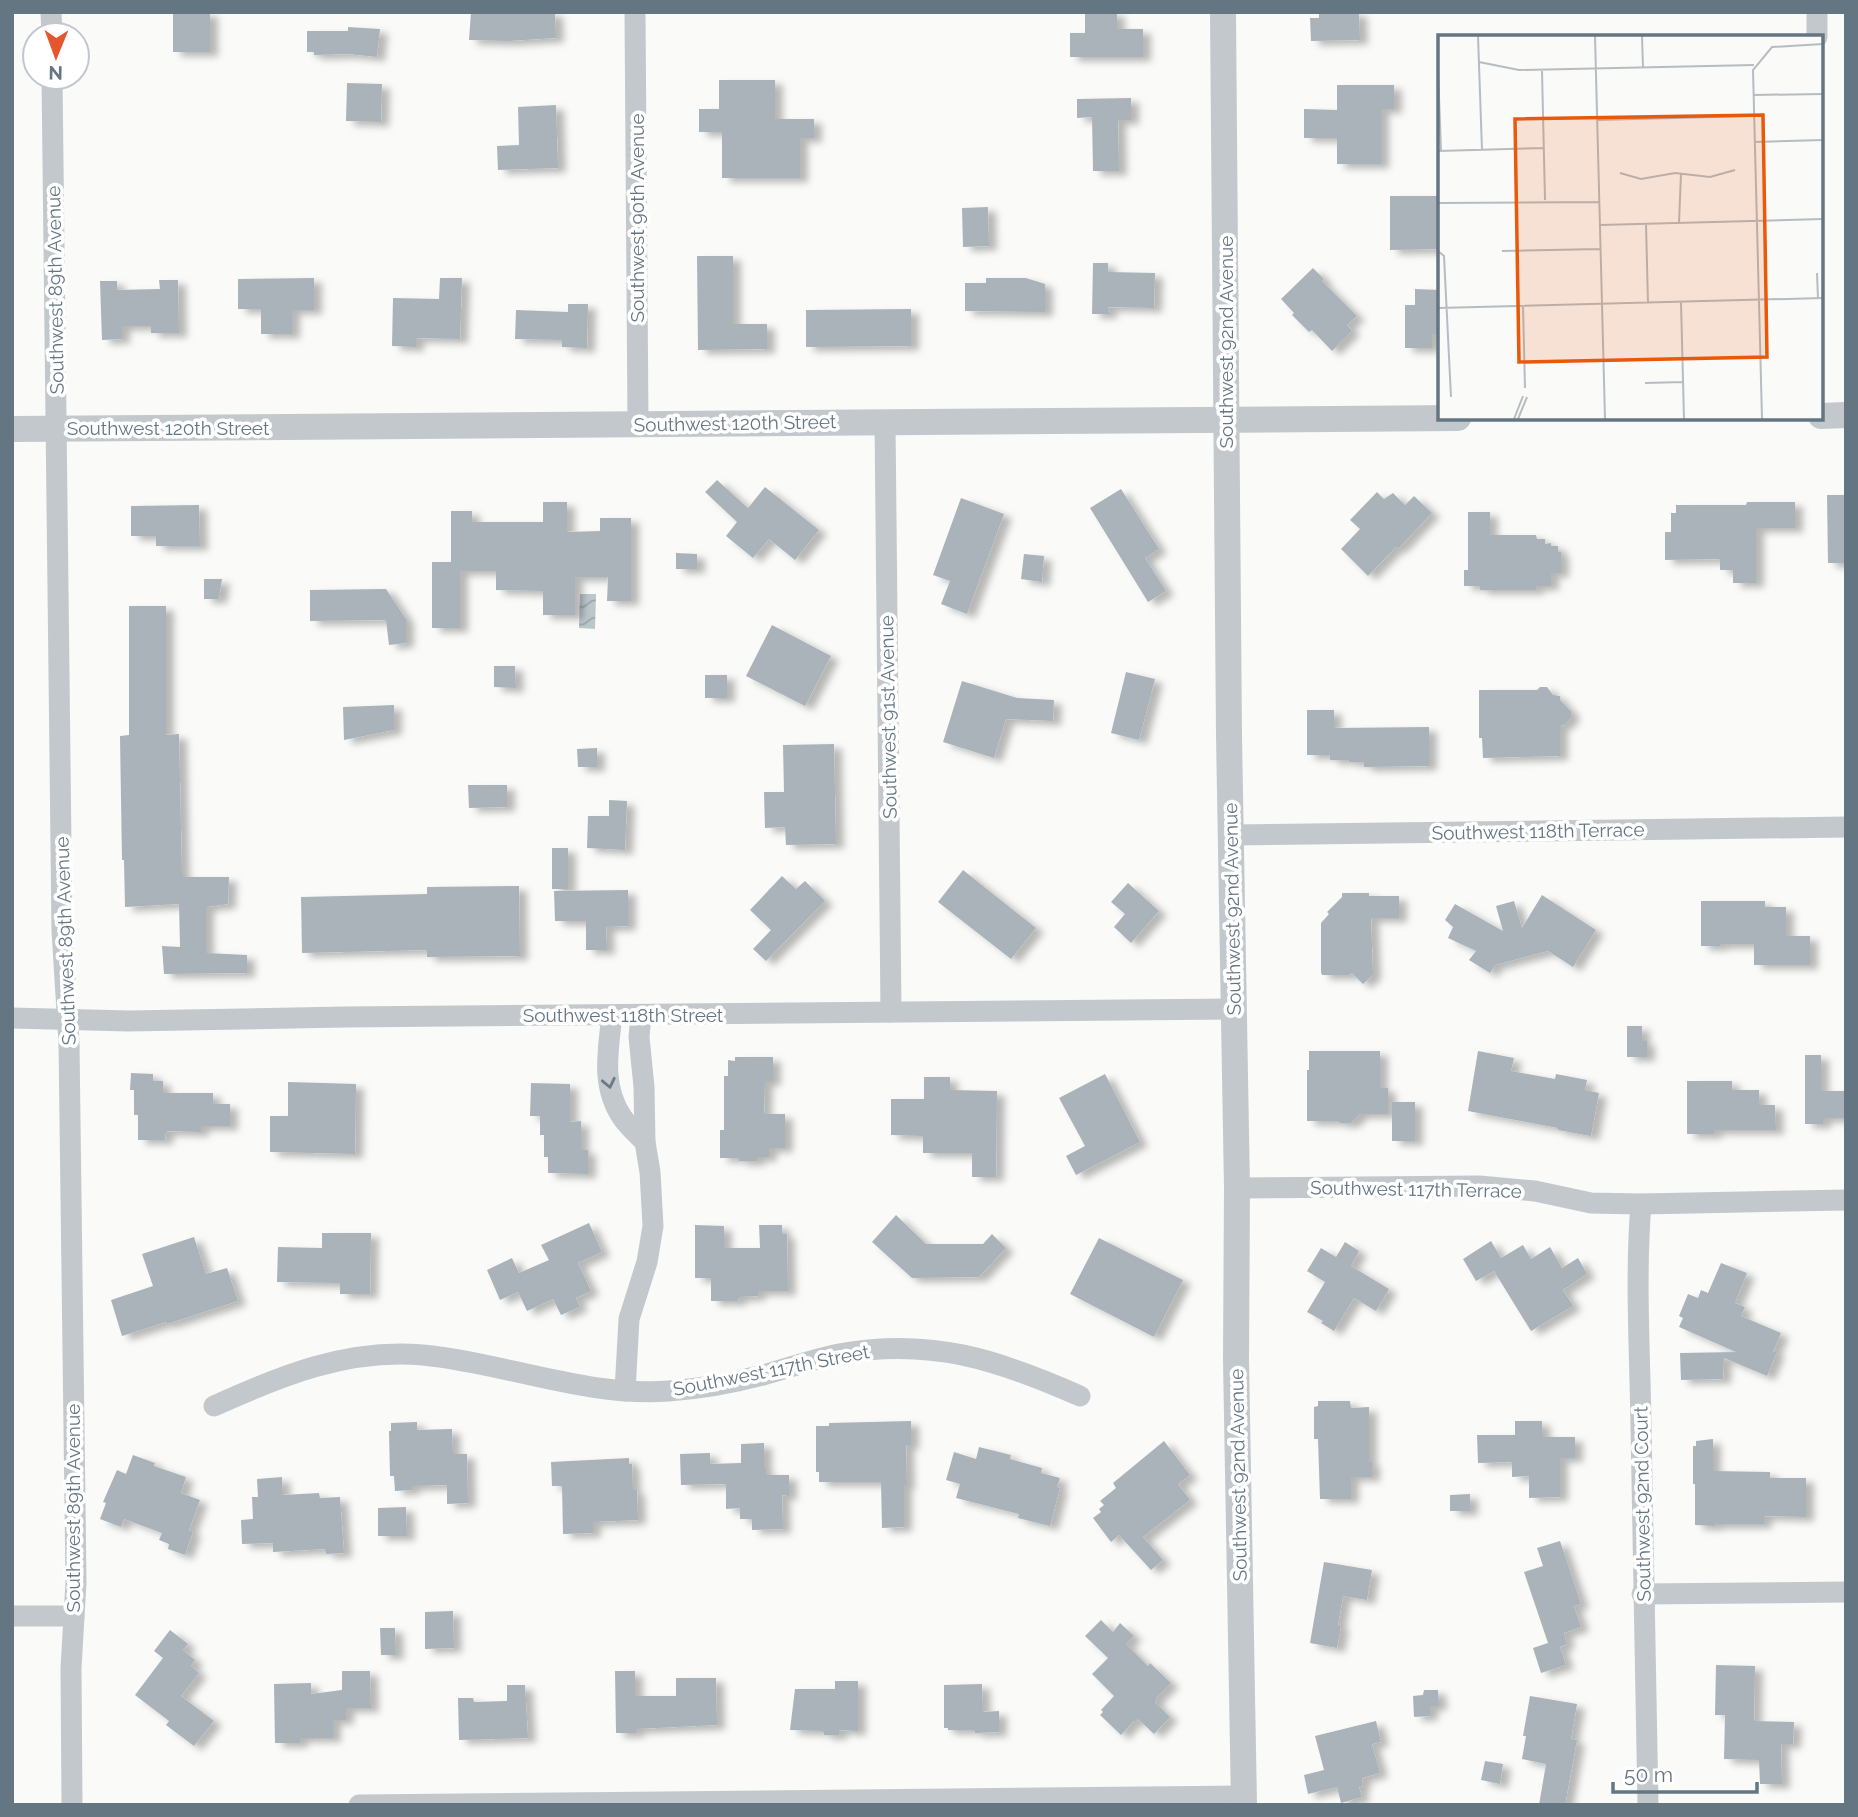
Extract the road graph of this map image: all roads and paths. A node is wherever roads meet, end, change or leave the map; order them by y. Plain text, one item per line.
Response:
1 (635, 12) edge
2 (1223, 12) edge
3 (1817, 12) edge
4 (1817, 35) edge
5 (52, 91) edge
6 (1846, 415) edge
7 (1823, 416) edge
8 (1438, 418) edge
9 (1226, 420) junction
10 (885, 421) junction
11 (638, 424) junction
12 (12, 429) edge
13 (56, 429) junction
14 (1846, 827) edge
15 (1231, 835) junction
16 (1233, 1009) junction
17 (891, 1012) junction
18 (612, 1015) junction
19 (641, 1015) junction
20 (12, 1018) edge
21 (67, 1019) junction
22 (645, 1142) junction
23 (1237, 1188) junction
24 (1846, 1200) edge
25 (1641, 1203) junction
26 (625, 1391) junction
27 (1080, 1396) dead end
28 (214, 1406) dead end
29 (1846, 1592) edge
30 (1642, 1594) junction
31 (12, 1616) edge
32 (74, 1616) junction
33 (1244, 1800) edge
34 (72, 1805) edge
35 (359, 1805) edge
36 (1648, 1805) edge

1 - 11 street, Southwest 90th Avenue
2 - 9 street, Southwest 92nd Avenue
3 - 4 street
5 - 13 street, Southwest 89th Avenue
6 - 7 street
8 - 9 street, Southwest 120th Street
9 - 10 street, Southwest 120th Street
9 - 15 street, Southwest 92nd Avenue
10 - 11 street, Southwest 120th Street
10 - 17 street, Southwest 91st Avenue
11 - 13 street, Southwest 120th Street
12 - 13 street, Southwest 120th Street
13 - 21 street, Southwest 89th Avenue
14 - 15 street, Southwest 118th Terrace
15 - 16 street, Southwest 92nd Avenue
16 - 17 street, Southwest 118th Street
16 - 23 street, Southwest 92nd Avenue
17 - 19 street, Southwest 118th Street
18 - 19 street, Southwest 118th Street
18 - 21 street, Southwest 118th Street
18 -> 22 street
19 - 22 street
20 - 21 street, Southwest 118th Street
21 - 32 street, Southwest 89th Avenue
22 - 26 street
23 - 25 street, Southwest 117th Terrace
23 - 33 street, Southwest 92nd Avenue
24 - 25 street, Southwest 117th Terrace
25 - 30 street, Southwest 92nd Court
26 - 27 street, Southwest 117th Street
26 - 28 street, Southwest 117th Street
29 - 30 street
30 - 36 street, Southwest 92nd Court
31 - 32 street
32 - 34 street, Southwest 89th Avenue
33 - 35 street

